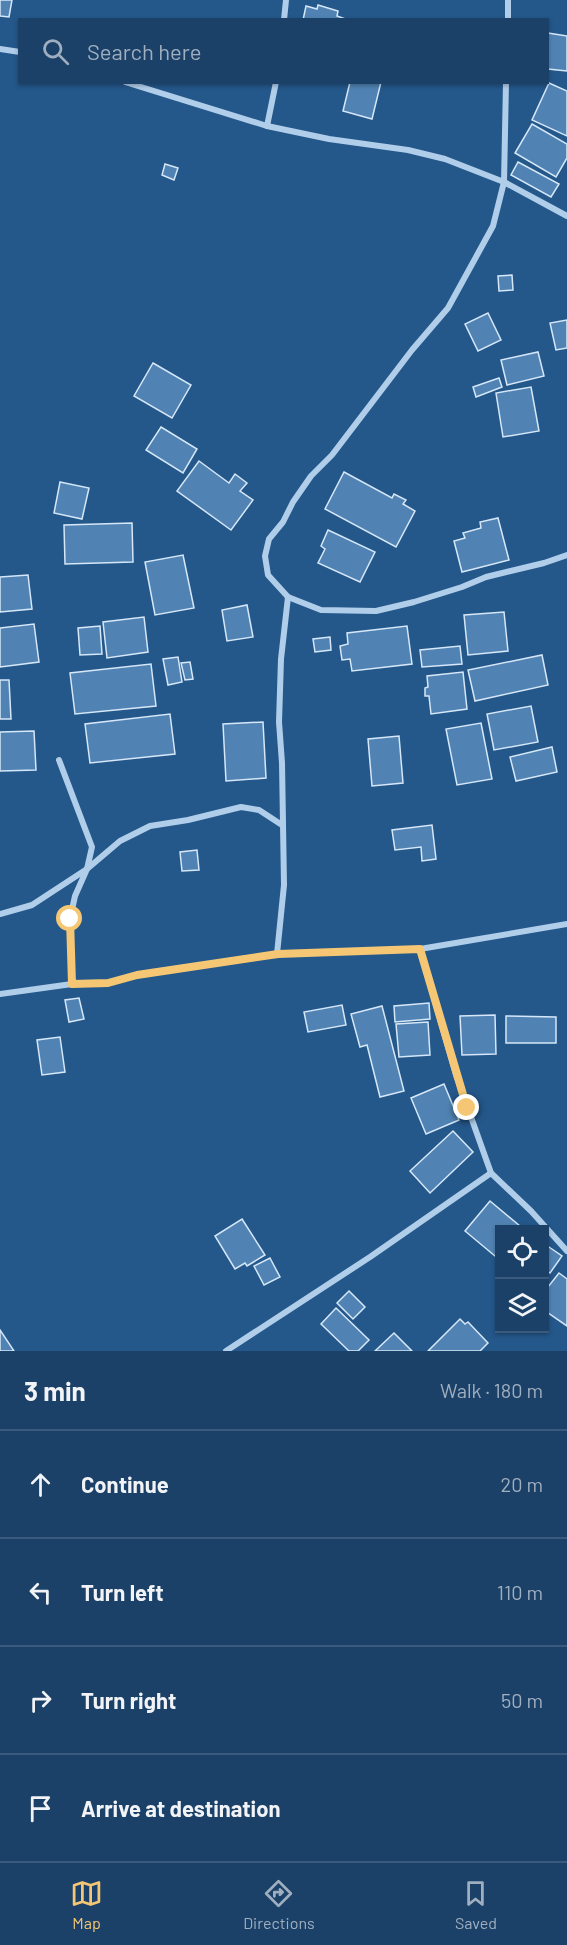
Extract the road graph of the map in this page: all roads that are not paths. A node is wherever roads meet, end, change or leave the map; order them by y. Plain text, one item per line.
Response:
1 (285, 0) edge
2 (508, 0) edge
3 (284, 18) edge
4 (508, 18) edge
5 (0, 49) edge
6 (18, 52) edge
7 (131, 84) edge
8 (276, 84) edge
9 (506, 84) edge
10 (267, 126) junction
11 (504, 182) junction
12 (567, 216) edge
13 (567, 555) edge
14 (288, 597) junction
15 (59, 760) dead end
16 (282, 825) junction
17 (87, 869) junction
18 (0, 914) edge
19 (567, 924) edge
20 (420, 949) junction
21 (278, 954) junction
22 (72, 984) junction
23 (0, 994) edge
24 (491, 1173) junction
25 (567, 1251) edge
26 (226, 1351) edge

1 - 3 street
2 - 4 street
5 - 6 street
7 - 10 street
8 - 10 street
9 - 11 street
10 - 11 street
11 - 12 street
11 - 14 street
13 - 14 street
14 - 16 street
15 - 17 street
16 - 17 street
16 - 21 street
17 - 18 street
17 - 22 street
19 - 20 street
20 - 21 street
20 - 24 street
21 - 22 street
22 - 23 street
24 - 25 street
24 - 26 street

